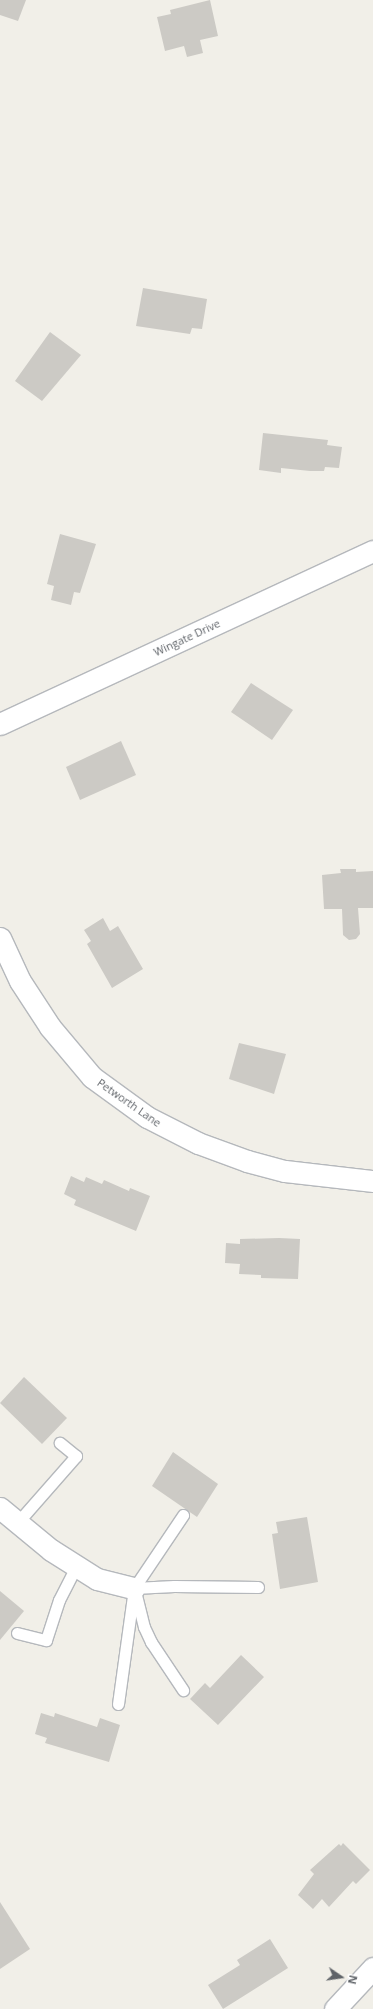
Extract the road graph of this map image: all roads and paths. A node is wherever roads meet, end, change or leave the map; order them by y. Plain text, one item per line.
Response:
1 (373, 552) edge
2 (0, 724) edge
3 (0, 938) edge
4 (373, 1182) edge
5 (60, 1443) dead end
6 (0, 1508) edge
7 (183, 1515) dead end
8 (18, 1522) junction
9 (76, 1566) junction
10 (258, 1587) dead end
11 (134, 1588) junction
12 (17, 1633) dead end
13 (183, 1690) dead end
14 (118, 1704) dead end
15 (373, 1968) edge
16 (335, 2009) edge

1 - 2 street, Wingate Drive
3 - 4 street, Petworth Lane
5 - 8 lane
6 - 8 street
7 - 11 lane
8 - 9 street
9 - 11 street
9 - 12 lane
10 - 11 lane
11 - 13 lane
11 - 14 lane
15 - 16 street

